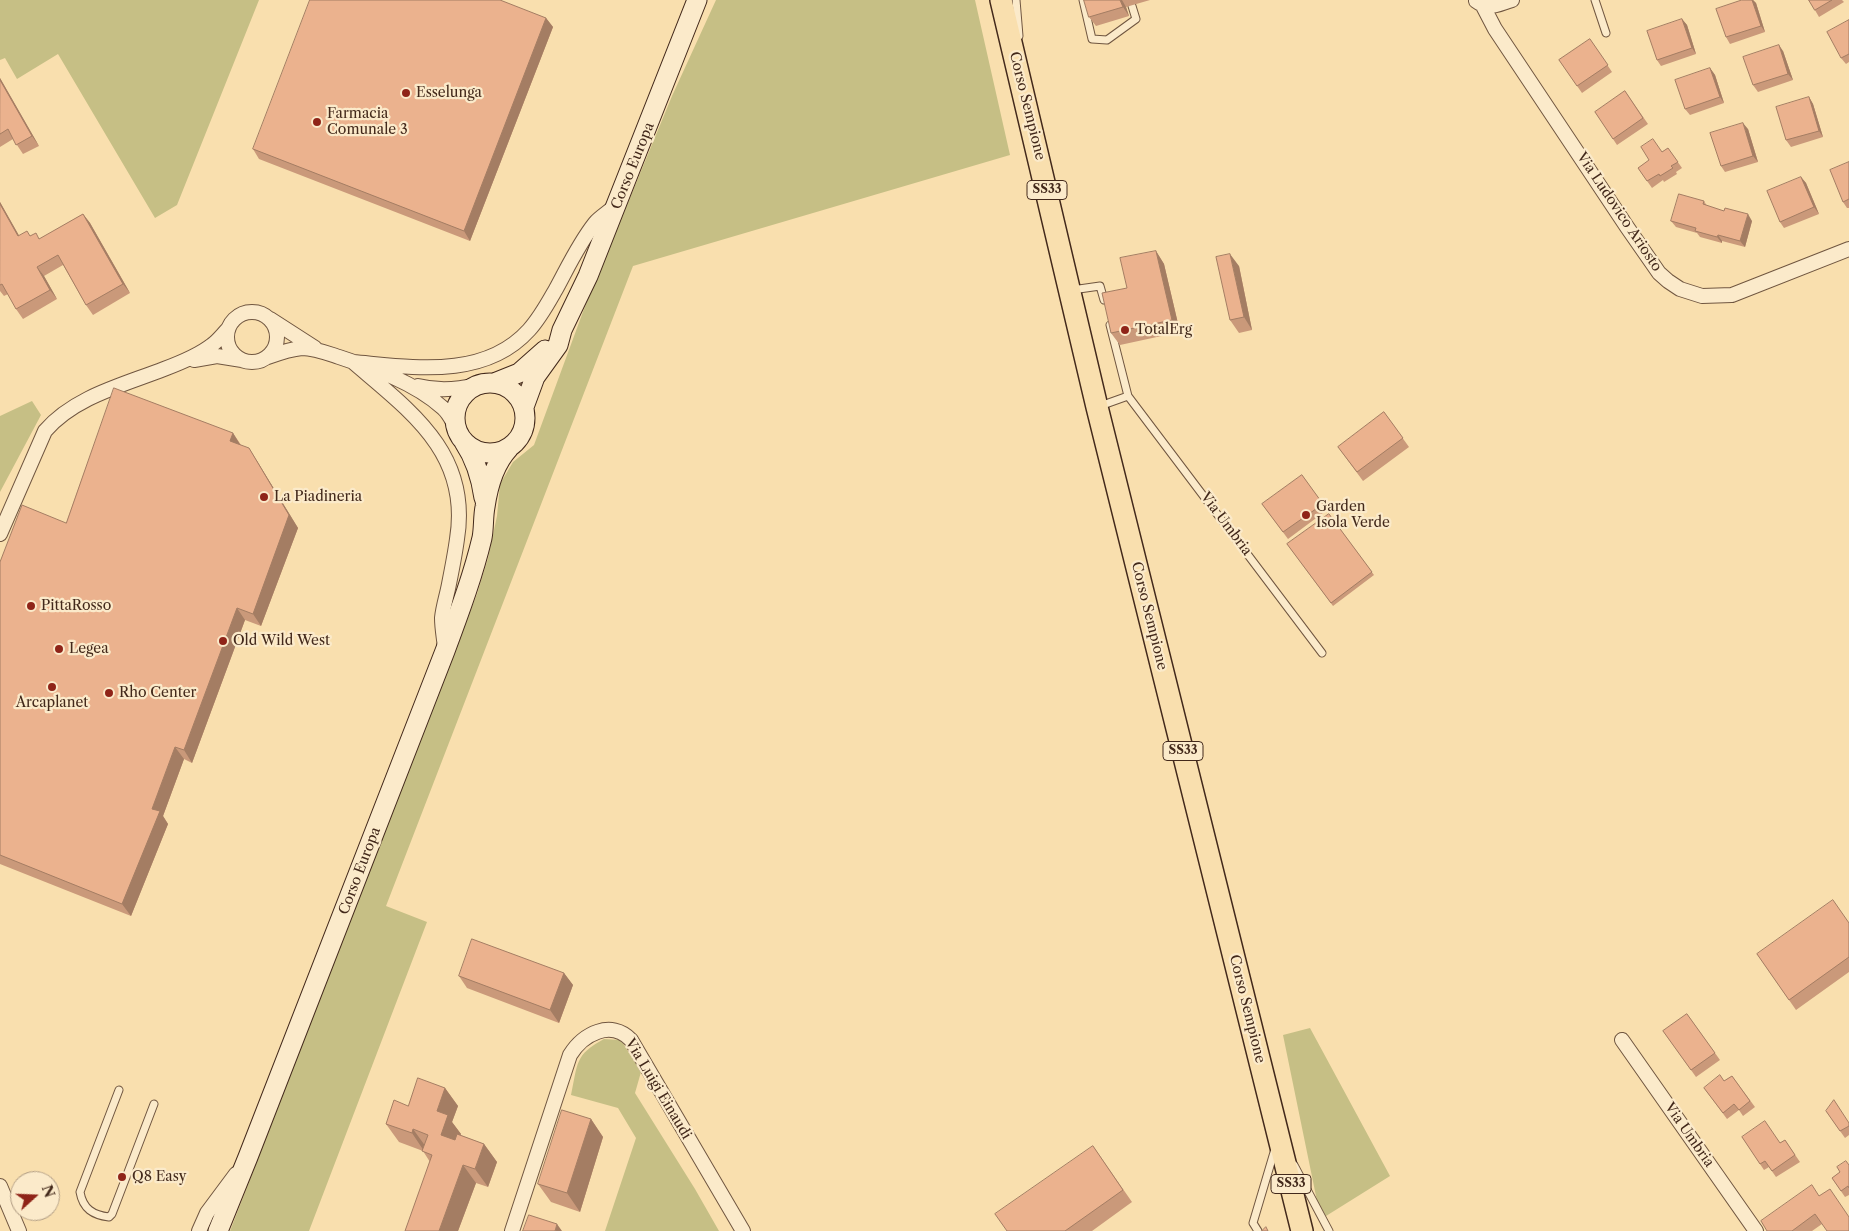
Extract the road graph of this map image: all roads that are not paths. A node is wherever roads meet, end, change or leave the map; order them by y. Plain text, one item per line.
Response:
1 (697, 0) edge
2 (1001, 0) edge
3 (1016, 0) edge
4 (1083, 0) edge
5 (1512, 0) edge
6 (1595, 0) edge
7 (1479, 3) edge
8 (1132, 6) dead end
9 (1606, 33) dead end
10 (1023, 89) junction
11 (618, 204) junction
12 (1849, 249) edge
13 (1071, 290) junction
14 (1105, 304) edge
15 (1107, 313) edge
16 (265, 316) junction
17 (228, 329) junction
18 (562, 330) junction
19 (317, 350) junction
20 (268, 357) junction
21 (243, 361) junction
22 (184, 362) junction
23 (353, 362) junction
24 (407, 384) junction
25 (485, 384) junction
26 (1128, 396) junction
27 (524, 407) junction
28 (1097, 407) junction
29 (460, 434) junction
30 (509, 448) junction
31 (485, 506) junction
32 (0, 534) edge
33 (445, 651) junction
34 (1322, 653) dead end
35 (1622, 1040) dead end
36 (119, 1090) dead end
37 (154, 1104) dead end
38 (1279, 1136) junction
39 (248, 1157) junction
40 (0, 1186) edge
41 (1253, 1223) junction
42 (19, 1231) edge
43 (199, 1231) edge
44 (218, 1231) edge
45 (512, 1231) edge
46 (743, 1231) edge
47 (1249, 1231) edge
48 (1258, 1231) edge
49 (1302, 1231) edge
50 (1329, 1231) edge
51 (1756, 1231) edge

1 - 11 main road, Corso Europa
2 - 10 main road, Corso Sempione / SS33
3 - 10 lane
4 - 8 lane
5 - 7 street
6 - 9 lane
7 - 12 street, Via Ludovico Ariosto
10 - 13 main road, Corso Sempione / SS33
11 - 18 main road, Corso Europa
11 - 23 street
13 - 14 lane
13 - 28 main road, Corso Sempione / SS33
15 - 26 lane
16 - 17 street
16 - 19 street
16 - 20 street
17 - 21 street
17 - 22 street
18 - 25 main road, Corso Europa
18 - 27 main road, Corso Europa
19 - 20 street
19 - 23 street
20 - 21 street
21 - 22 street
22 - 32 street
23 - 24 street
23 - 33 street
24 - 25 street
24 - 29 street
25 - 27 main road
25 - 29 main road
26 - 28 lane
26 - 34 lane, Via Umbria
27 - 30 main road
28 - 38 main road, Corso Sempione / SS33
29 - 30 main road
29 - 31 main road, Corso Europa
30 - 31 main road, Corso Europa
31 - 33 main road, Corso Europa
33 - 39 main road, Corso Europa
35 - 51 street, Via Umbria
36 - 37 lane
38 - 41 lane
38 - 49 main road, Corso Sempione / SS33
38 - 50 lane
39 - 43 street
39 - 44 main road, Corso Europa
40 - 42 street
41 - 47 lane
41 - 48 lane
45 - 46 street, Via Luigi Einaudi

